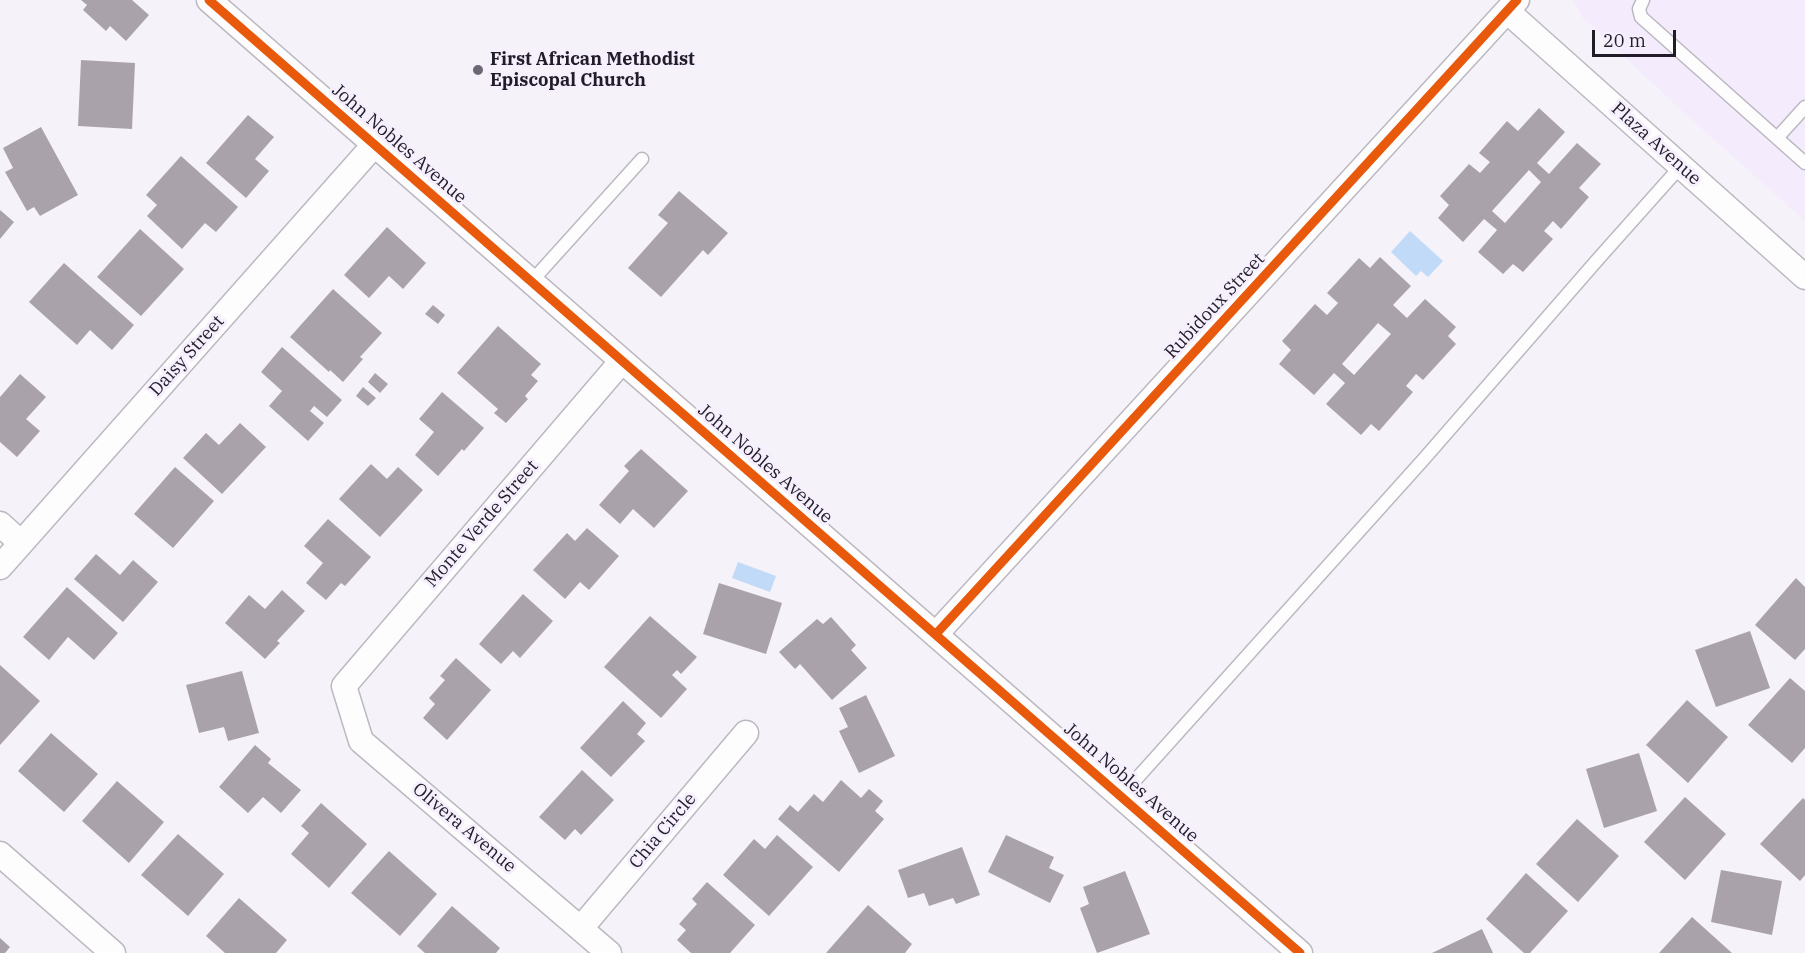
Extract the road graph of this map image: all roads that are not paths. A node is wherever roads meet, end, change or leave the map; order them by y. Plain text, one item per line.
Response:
1 (1642, 0) edge
2 (220, 4) edge
3 (1508, 6) edge
4 (1805, 107) edge
5 (1777, 138) junction
6 (375, 144) junction
7 (642, 159) dead end
8 (1805, 164) edge
9 (1681, 166) junction
10 (1805, 277) edge
11 (531, 282) junction
12 (621, 362) junction
13 (0, 524) edge
14 (21, 543) junction
15 (0, 567) edge
16 (936, 634) junction
17 (344, 686) joint
18 (746, 733) dead end
19 (1121, 796) junction
20 (0, 854) edge
21 (581, 928) junction
22 (113, 953) edge
23 (609, 953) edge
24 (1300, 953) edge

1 - 5 lane
2 - 6 street, John Nobles Avenue
3 - 9 street, Plaza Avenue
3 - 16 street, Rubidoux Street
4 - 5 lane
5 - 8 lane
6 - 11 street, John Nobles Avenue
6 - 14 street, Daisy Street
7 - 11 lane
9 - 10 street, Plaza Avenue
9 - 19 lane
11 - 12 street, John Nobles Avenue
12 - 16 street, John Nobles Avenue
12 - 17 street, Monte Verde Street
13 - 14 street
14 - 15 street, Daisy Street
16 - 19 street, John Nobles Avenue
17 - 21 street, Olivera Avenue
18 - 21 street, Chia Circle
19 - 24 street, John Nobles Avenue
20 - 22 street
21 - 23 street, Olivera Avenue

